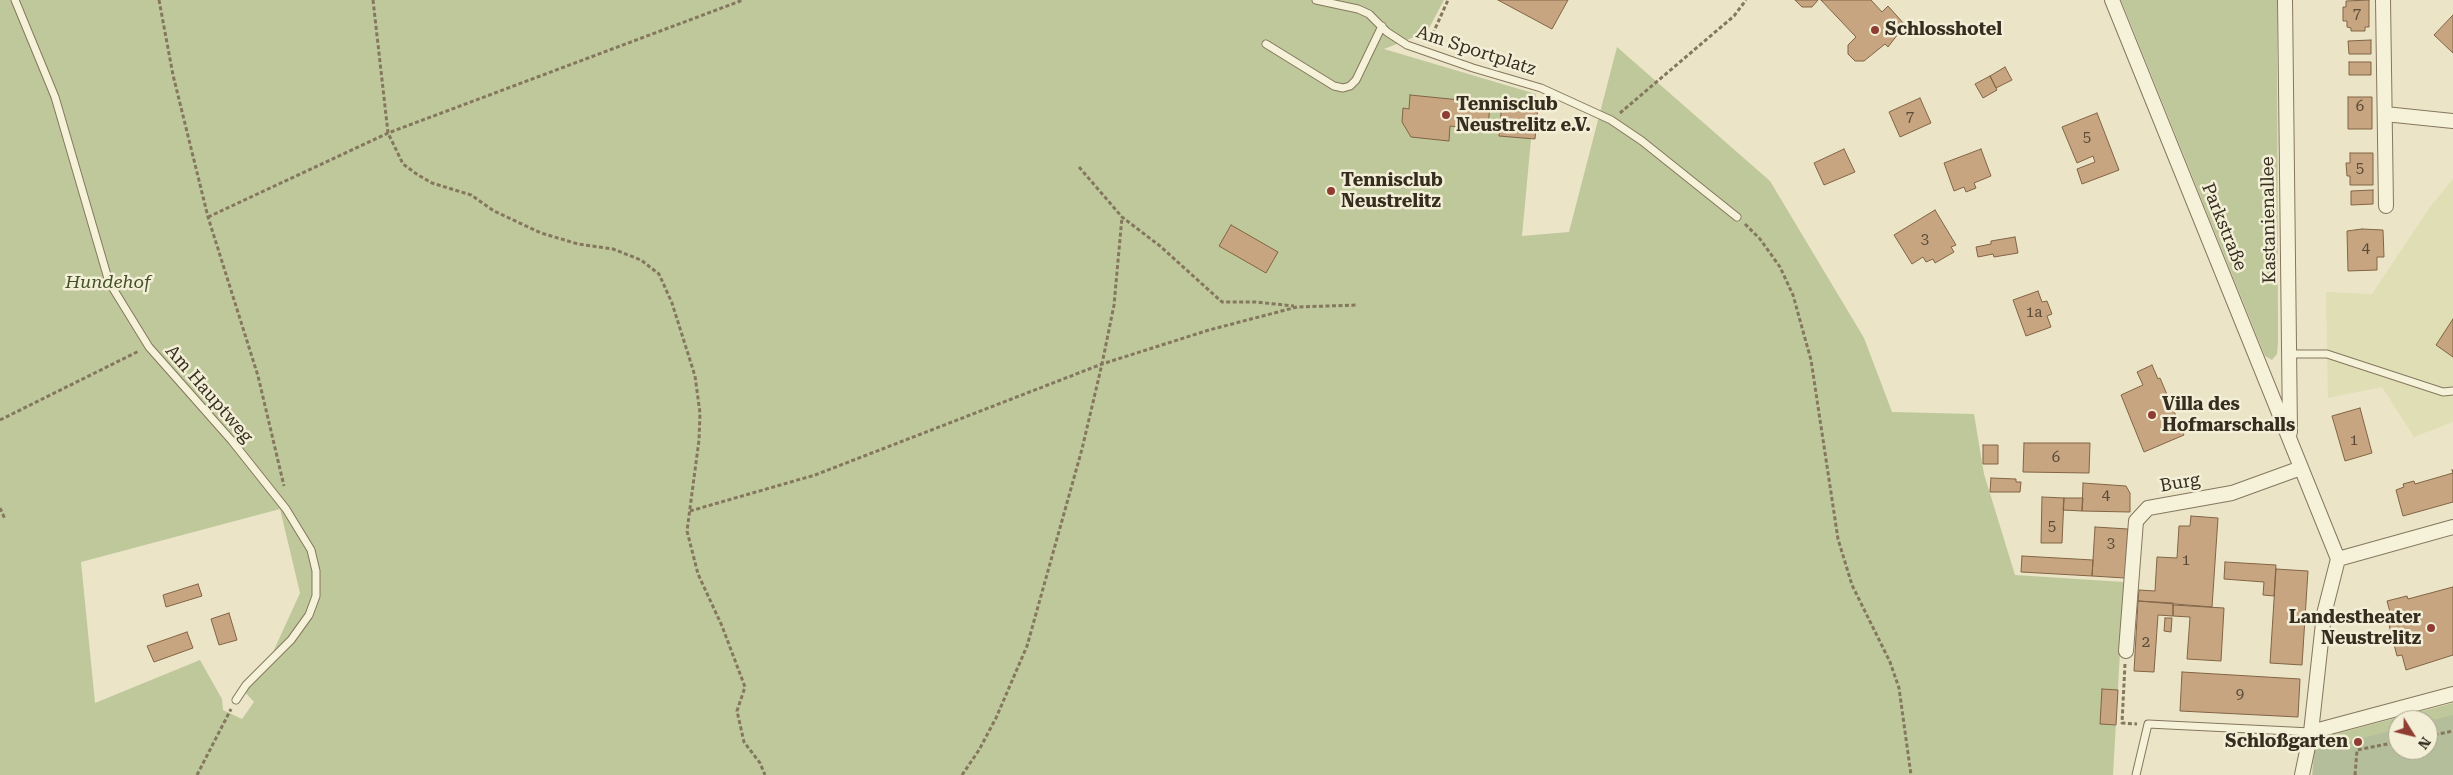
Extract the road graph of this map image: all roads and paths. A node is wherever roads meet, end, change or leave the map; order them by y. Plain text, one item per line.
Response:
1 (15, 0) edge
2 (159, 0) edge
3 (373, 0) edge
4 (743, 0) edge
5 (1316, 0) edge
6 (1448, 0) edge
7 (1746, 0) edge
8 (2112, 0) edge
9 (2285, 0) edge
10 (2383, 0) edge
11 (1382, 26) junction
12 (1266, 44) dead end
13 (1424, 52) junction
14 (2385, 114) junction
15 (1611, 120) junction
16 (2453, 121) edge
17 (388, 132) junction
18 (1079, 167) dead end
19 (2386, 206) dead end
20 (1737, 216) joint
21 (208, 217) junction
22 (1122, 217) junction
23 (1358, 305) dead end
24 (1297, 307) junction
25 (148, 347) junction
26 (2289, 354) junction
27 (1102, 364) junction
28 (2453, 391) edge
29 (0, 420) edge
30 (2290, 440) junction
31 (2301, 468) junction
32 (0, 508) edge
33 (286, 509) junction
34 (690, 511) junction
35 (5, 519) dead end
36 (2453, 527) edge
37 (2338, 559) junction
38 (2126, 651) joint
39 (2453, 694) edge
40 (236, 700) joint
41 (2148, 724) junction
42 (2453, 731) edge
43 (2311, 732) junction
44 (2438, 734) edge
45 (2388, 744) edge
46 (197, 775) edge
47 (765, 775) edge
48 (962, 775) edge
49 (1911, 775) edge
50 (2136, 775) edge
51 (2302, 775) edge
52 (2355, 775) edge

1 - 25 lane, Am Hauptweg
2 - 21 path
3 - 17 path
4 - 17 path
5 - 11 lane, Am Sportplatz
6 - 13 path
7 - 15 path
8 - 30 street, Parkstraße
9 - 26 street, Kastanienallee
10 - 14 street
11 - 12 lane
11 - 13 lane, Am Sportplatz
13 - 15 lane, Am Sportplatz
14 - 16 street
14 - 19 street
15 - 20 lane, Am Sportplatz
17 - 21 path
17 - 34 path
18 - 22 path
20 - 49 path
21 - 33 path
22 - 24 path
22 - 27 path
23 - 24 path
24 - 27 path
25 - 29 path
25 - 33 lane, Am Hauptweg
26 - 28 lane
26 - 30 street, Kastanienallee
27 - 34 path
27 - 48 path
30 - 31 street, Parkstraße
31 - 37 street
31 - 38 street, Burg
32 - 35 path
33 - 40 lane, Am Hauptweg
34 - 47 path
36 - 37 street
37 - 43 street
38 - 41 path
39 - 43 street
40 - 46 path
41 - 43 lane
41 - 50 lane
42 - 44 path
43 - 51 street
45 - 52 path

